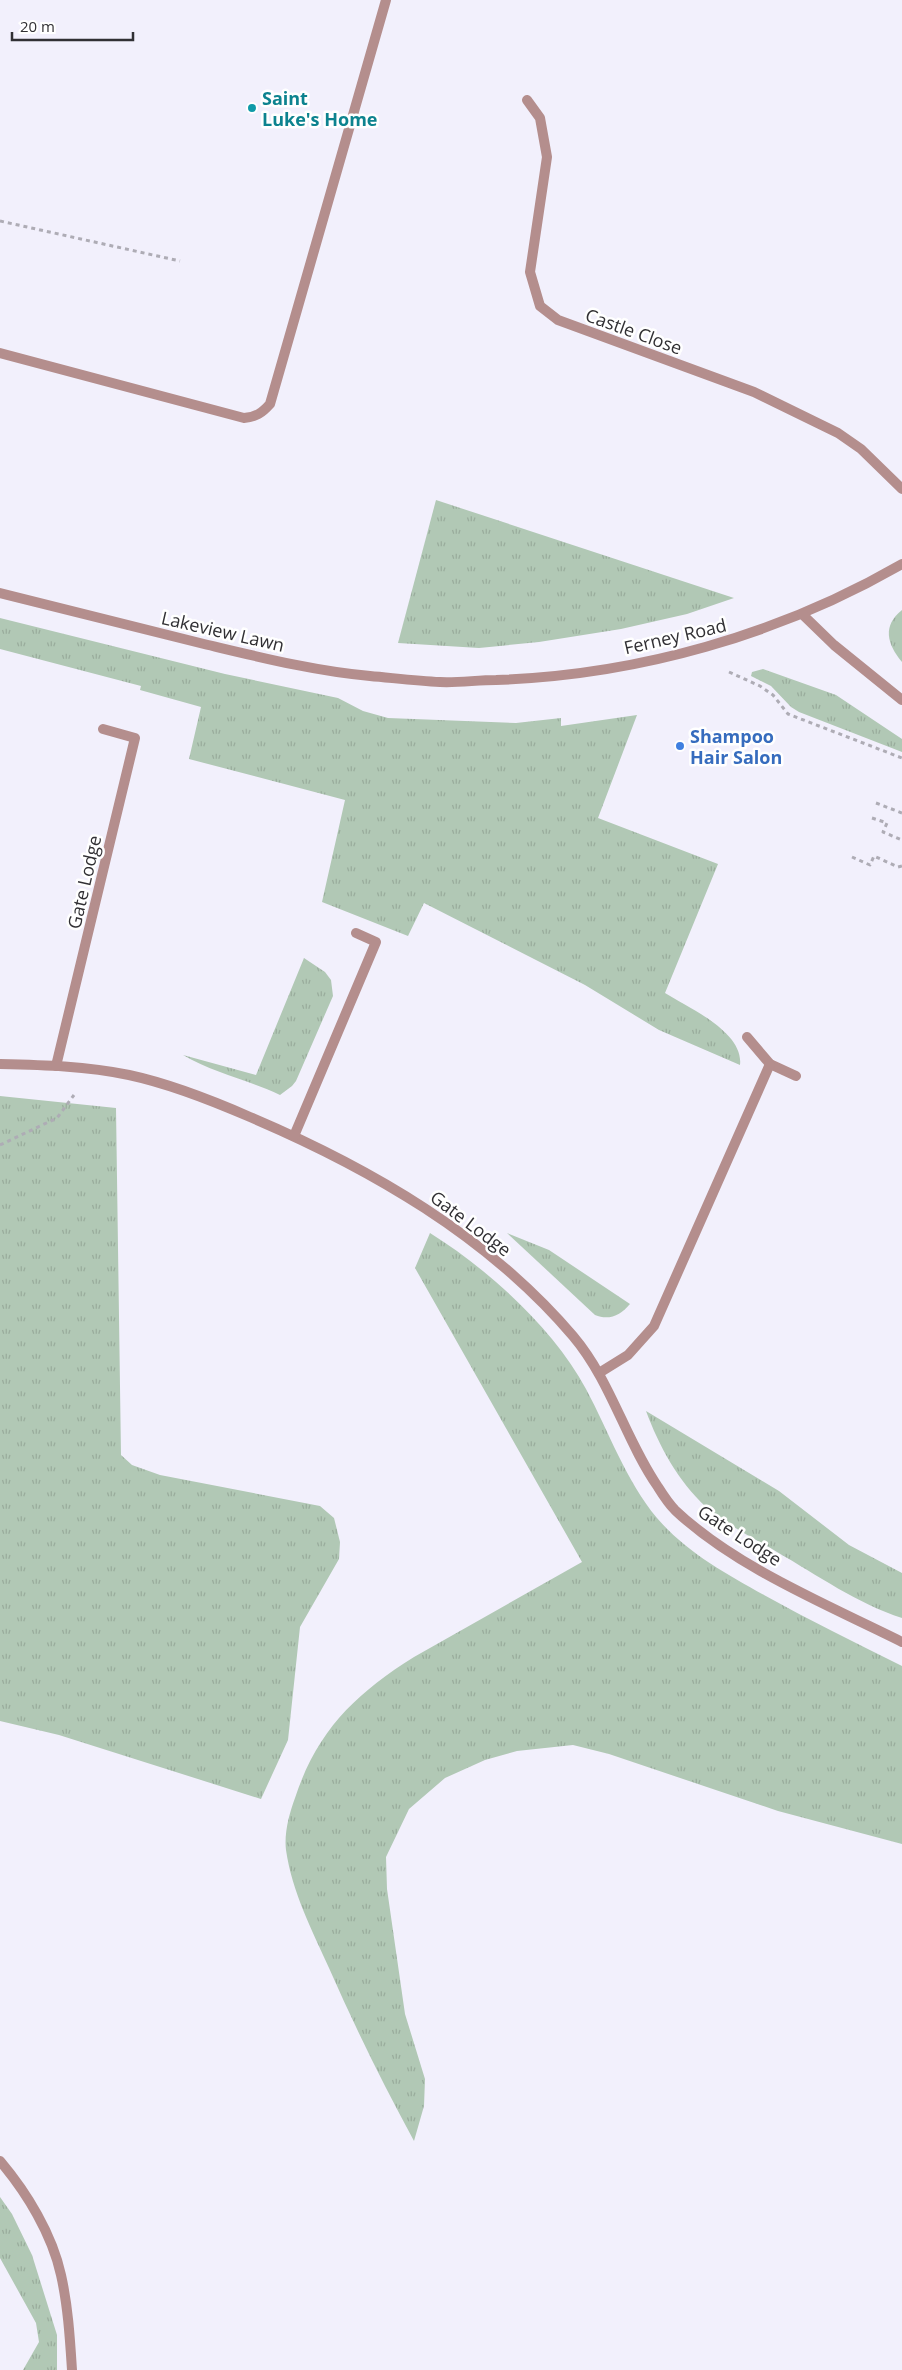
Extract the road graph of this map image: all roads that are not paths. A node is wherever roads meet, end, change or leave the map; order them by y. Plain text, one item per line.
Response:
1 (386, 0) edge
2 (527, 100) dead end
3 (0, 353) edge
4 (902, 489) edge
5 (902, 564) edge
6 (0, 593) edge
7 (802, 614) junction
8 (442, 682) joint
9 (902, 700) edge
10 (102, 729) dead end
11 (356, 933) dead end
12 (747, 1037) dead end
13 (0, 1064) edge
14 (770, 1064) junction
15 (56, 1066) junction
16 (796, 1076) dead end
17 (294, 1136) junction
18 (599, 1372) junction
19 (902, 1642) edge
20 (0, 2161) edge
21 (72, 2370) edge

1 - 3 street
2 - 4 street, Castle Close
5 - 7 street, Ferney Road
6 - 8 street, Lakeview Lawn
7 - 8 street, Ferney Road
7 - 9 street
10 - 15 street, Gate Lodge
11 - 17 street
12 - 14 street
13 - 15 street, Gate Lodge
14 - 16 street
14 - 18 street
15 - 17 street, Gate Lodge
17 - 18 street, Gate Lodge
18 - 19 street, Gate Lodge
20 - 21 street

